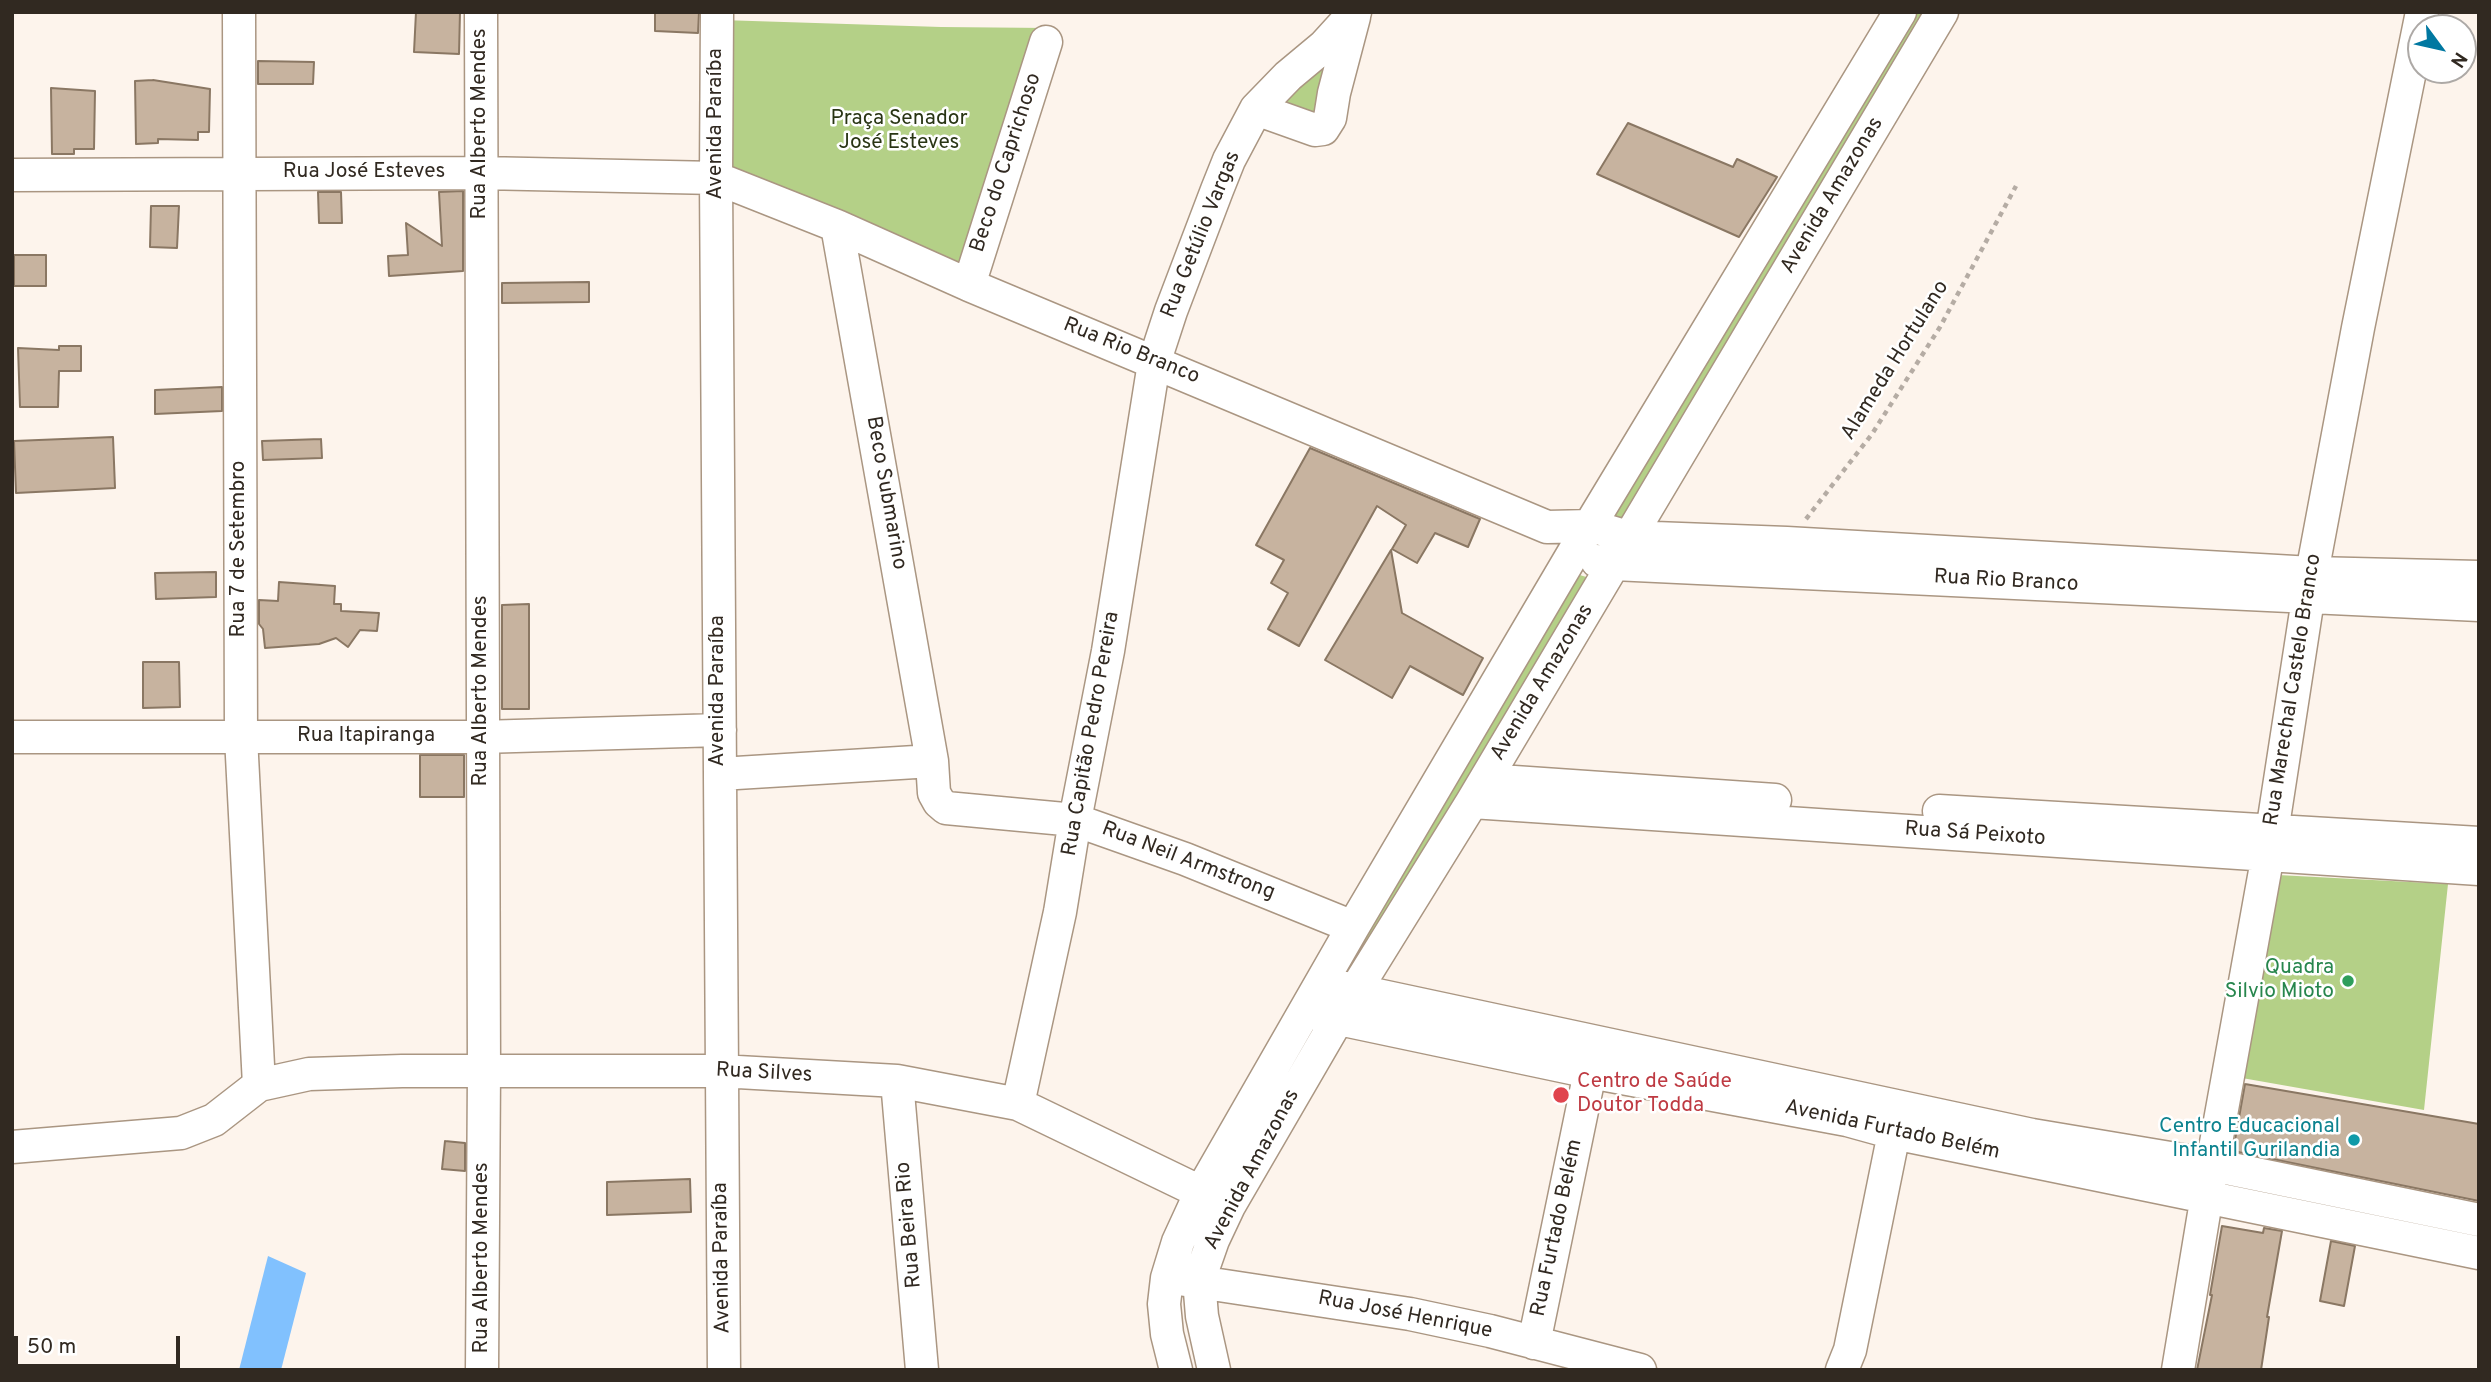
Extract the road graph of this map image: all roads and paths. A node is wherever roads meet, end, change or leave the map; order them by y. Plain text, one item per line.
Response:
1 (239, 12) edge
2 (481, 12) edge
3 (717, 12) edge
4 (1900, 12) edge
5 (1942, 12) edge
6 (2422, 12) edge
7 (1355, 13) edge
8 (1046, 42) dead end
9 (1256, 109) junction
10 (481, 173) junction
11 (240, 174) junction
12 (12, 175) edge
13 (716, 177) junction
14 (2016, 186) dead end
15 (837, 226) junction
16 (969, 285) junction
17 (1154, 363) junction
18 (1591, 526) junction
19 (1547, 527) junction
20 (1787, 543) junction
21 (1621, 551) junction
22 (1573, 557) junction
23 (2479, 577) edge
24 (2311, 584) junction
25 (2479, 606) edge
26 (720, 730) junction
27 (12, 737) edge
28 (241, 737) junction
29 (481, 737) junction
30 (932, 761) junction
31 (720, 774) junction
32 (1479, 791) junction
33 (1075, 820) junction
34 (2270, 843) junction
35 (2479, 843) edge
36 (2479, 869) edge
37 (1353, 927) junction
38 (1321, 983) junction
39 (1355, 991) junction
40 (1305, 1011) junction
41 (1337, 1020) junction
42 (484, 1071) junction
43 (720, 1071) junction
44 (1590, 1072) junction
45 (897, 1080) junction
46 (267, 1083) junction
47 (1018, 1104) junction
48 (1850, 1109) junction
49 (1894, 1133) junction
50 (12, 1147) edge
51 (2209, 1181) junction
52 (1201, 1192) junction
53 (1229, 1206) junction
54 (2479, 1220) edge
55 (2479, 1253) edge
56 (1167, 1278) junction
57 (1199, 1280) junction
58 (1534, 1343) junction
59 (482, 1370) edge
60 (724, 1370) edge
61 (922, 1370) edge
62 (1176, 1370) edge
63 (1214, 1370) edge
64 (1640, 1370) edge
65 (1842, 1370) edge
66 (2178, 1370) edge

1 - 11 street, Rua 7 de Setembro
2 - 10 street, Rua Alberto Mendes
3 - 13 street, Avenida Paraíba
4 - 18 street, Avenida Amazonas
5 - 21 street, Avenida Amazonas
6 - 24 street, Rua Marechal Castelo Branco
7 - 9 street, Rua Getúlio Vargas
7 - 9 street, Rua Getúlio Vargas
8 - 16 street, Beco do Caprichoso
9 - 17 street, Rua Getúlio Vargas
10 - 11 street, Rua José Esteves
10 - 13 street, Rua José Esteves
10 - 29 street, Rua Alberto Mendes
11 - 12 street, Rua José Esteves
11 - 28 street, Rua 7 de Setembro
13 - 15 street, Rua Rio Branco
13 - 26 street, Avenida Paraíba
14 - 20 path, Alameda Hortulano
15 - 16 street, Rua Rio Branco
15 - 30 street, Beco Submarino
16 - 17 street, Rua Rio Branco
17 - 19 street, Rua Rio Branco
17 - 33 street, Rua Capitão Pedro Pereira
18 - 19 street, Rua Rio Branco
18 - 21 street, Rua Rio Branco
18 - 22 street, Avenida Amazonas
19 - 22 street, Rua Rio Branco
20 - 21 street, Rua Rio Branco
20 - 24 street, Rua Rio Branco
21 - 22 street, Rua Rio Branco
21 - 24 street, Rua Rio Branco
21 - 32 street, Avenida Amazonas
22 - 37 street, Avenida Amazonas
23 - 24 street, Rua Rio Branco
24 - 25 street, Rua Rio Branco
24 - 34 street, Rua Marechal Castelo Branco
26 - 29 street, Rua Itapiranga
26 - 31 street, Avenida Paraíba
27 - 28 street, Rua Itapiranga
28 - 29 street, Rua Itapiranga
28 - 46 street, Rua 7 de Setembro
29 - 42 street, Rua Alberto Mendes
30 - 31 street
30 - 33 street, Rua Neil Armstrong
31 - 43 street, Avenida Paraíba
32 - 34 street, Rua Sá Peixoto
32 - 39 street, Avenida Amazonas
33 - 37 street, Rua Neil Armstrong
33 - 47 street, Rua Capitão Pedro Pereira
34 - 35 street, Rua Sá Peixoto
34 - 36 street, Rua Sá Peixoto
34 - 51 street, Rua Marechal Castelo Branco
37 - 38 street, Avenida Amazonas
38 - 39 street, Avenida Furtado Belém
38 - 40 street, Avenida Amazonas
39 - 41 street, Avenida Amazonas
39 - 48 street, Avenida Furtado Belém
40 - 41 street, Avenida Furtado Belém
40 - 52 street, Avenida Amazonas
41 - 44 street, Avenida Furtado Belém
41 - 53 street, Avenida Amazonas
42 - 43 street, Rua Silves
42 - 46 street, Rua Silves
42 - 59 street, Rua Alberto Mendes
43 - 45 street, Rua Silves
43 - 60 street, Avenida Paraíba
44 - 48 street, Avenida Furtado Belém
44 - 58 street, Rua Furtado Belém
45 - 47 street, Rua Silves
45 - 61 street, Rua Beira Rio
46 - 50 street
47 - 52 street, Rua Silves
48 - 49 street, Avenida Furtado Belém
48 - 51 street, Avenida Furtado Belém
49 - 51 street, Avenida Furtado Belém
49 - 65 street
51 - 54 street, Avenida Furtado Belém
51 - 55 street, Avenida Furtado Belém
51 - 66 street, Rua Marechal Castelo Branco
52 - 53 street, Rua Silves
52 - 56 street, Avenida Amazonas
53 - 57 street, Avenida Amazonas
56 - 57 street, Rua José Henrique
56 - 62 street, Avenida Amazonas
57 - 58 street, Rua José Henrique
57 - 63 street, Avenida Amazonas
58 - 64 street, Rua José Henrique

